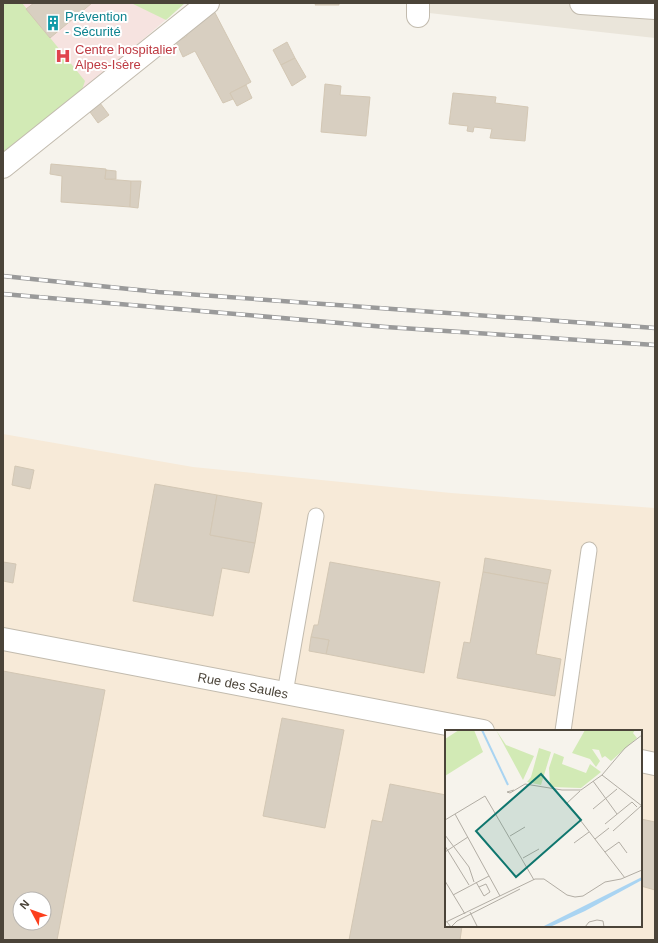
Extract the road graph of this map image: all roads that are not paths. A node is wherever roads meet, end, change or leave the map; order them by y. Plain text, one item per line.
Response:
1 (208, 3) edge
2 (581, 3) edge
3 (655, 8) edge
4 (3, 167) edge
5 (316, 516) dead end
6 (589, 550) dead end
7 (3, 639) edge
8 (285, 693) junction
9 (478, 730) edge
10 (563, 730) edge
11 (642, 761) edge
12 (655, 764) edge

1 - 4 street
2 - 3 street
5 - 8 lane
6 - 10 lane
7 - 8 street, Rue des Saules
8 - 9 street, Rue des Saules
11 - 12 street

